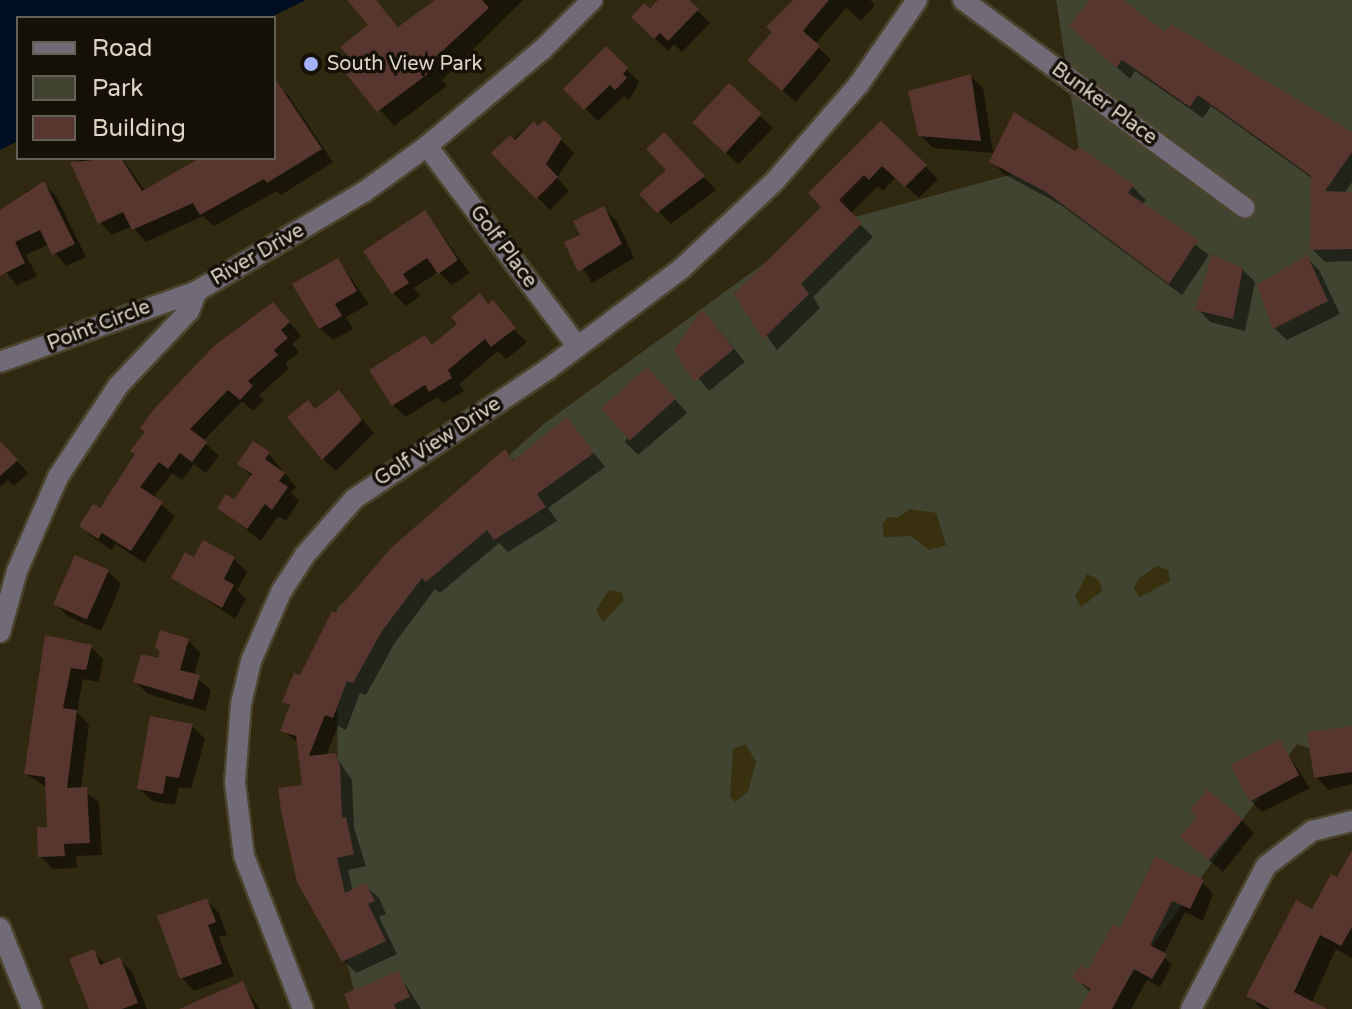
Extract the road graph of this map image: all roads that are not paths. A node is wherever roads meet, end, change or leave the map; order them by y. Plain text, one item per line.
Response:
1 (592, 0) edge
2 (917, 0) edge
3 (963, 0) edge
4 (427, 146) junction
5 (1245, 208) dead end
6 (197, 291) junction
7 (578, 347) junction
8 (0, 362) edge
9 (0, 632) edge
10 (1352, 821) edge
11 (0, 928) edge
12 (32, 1009) edge
13 (303, 1009) edge
14 (1191, 1009) edge

1 - 4 street, River Drive
2 - 7 street, Golf View Drive
3 - 5 street, Bunker Place
4 - 6 street, River Drive
4 - 7 street, Golf Place
6 - 8 street, Point Circle
6 - 9 street, River Drive
7 - 13 street, Golf View Drive
10 - 14 street
11 - 12 street

